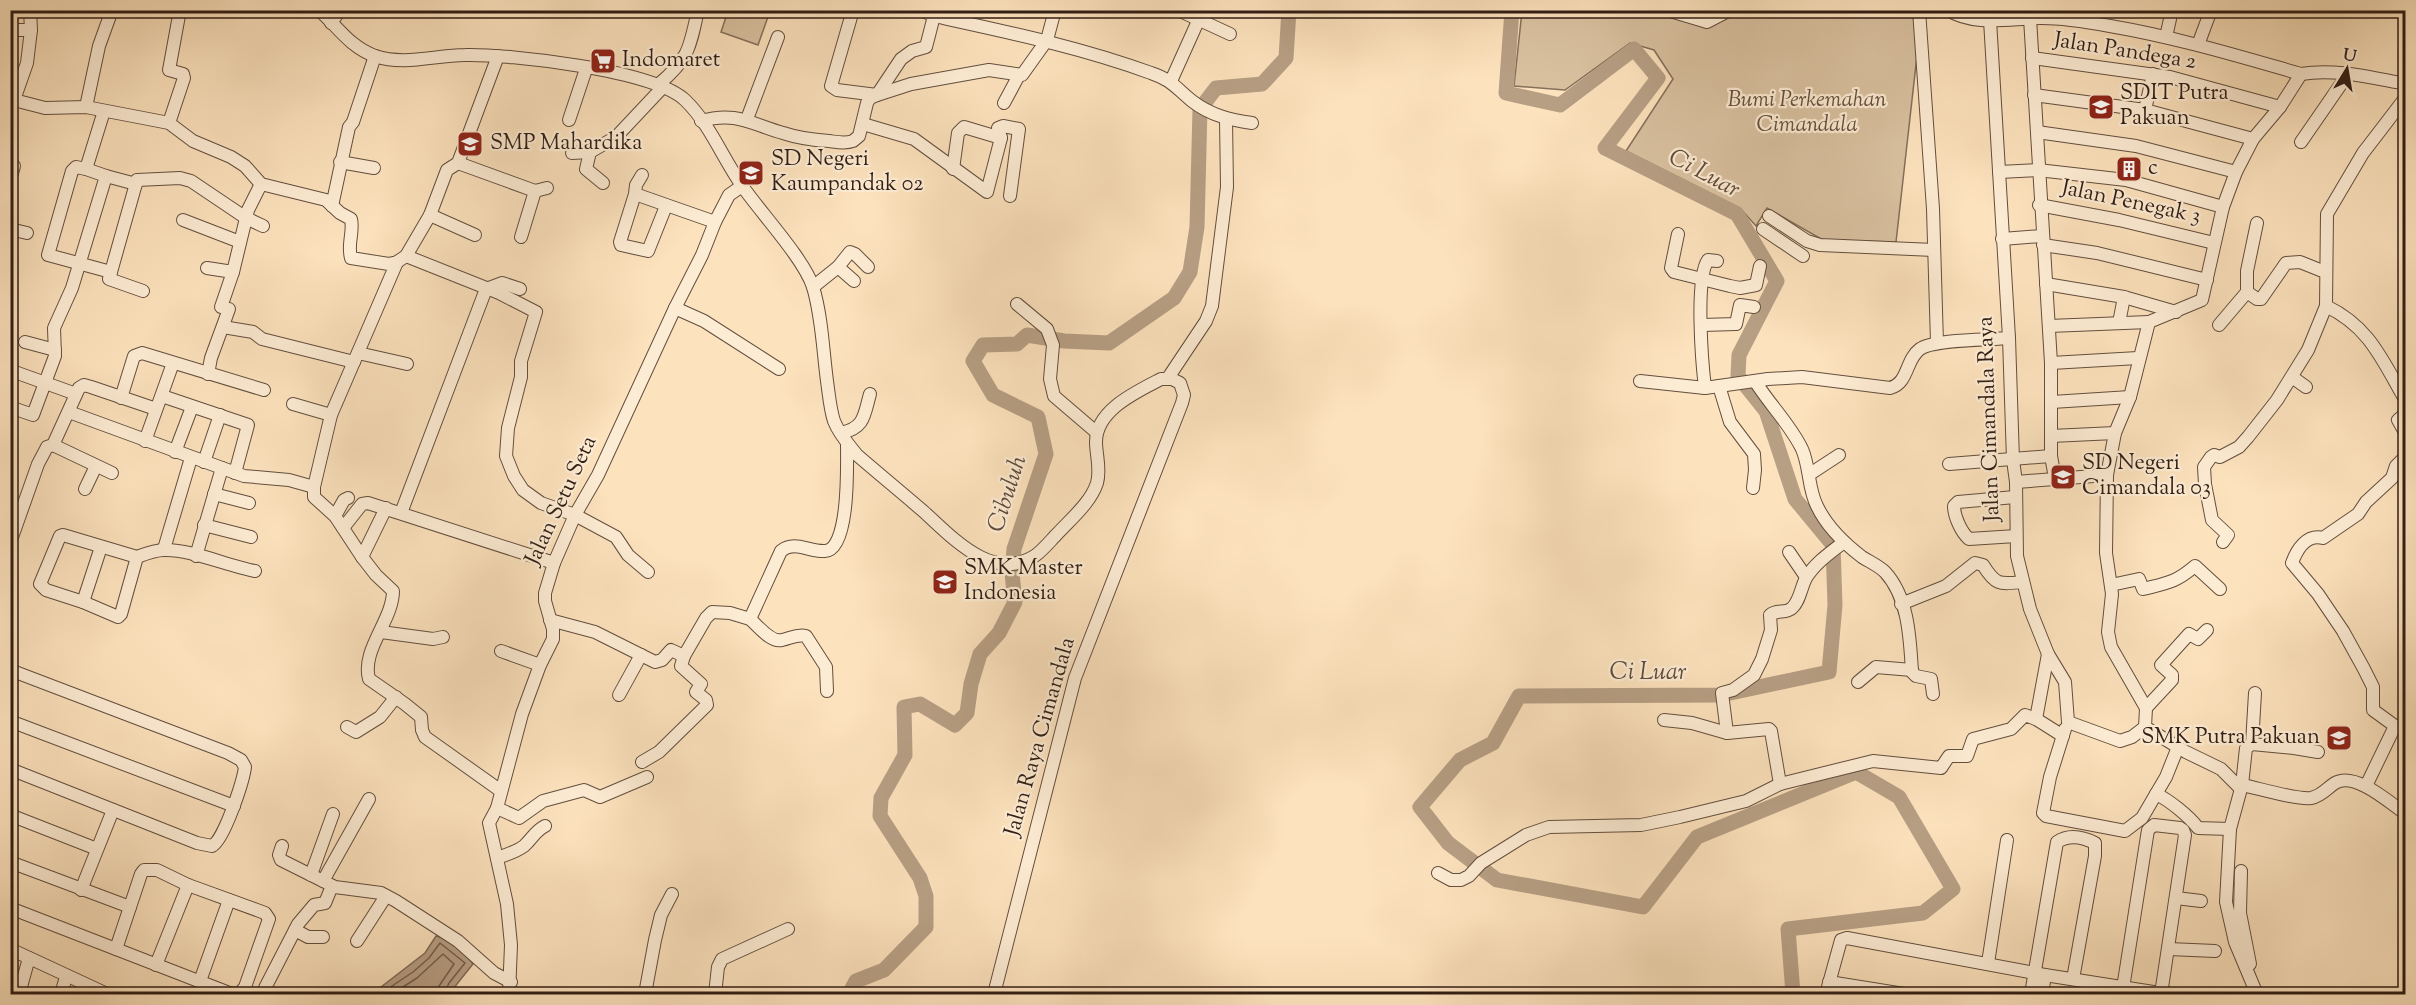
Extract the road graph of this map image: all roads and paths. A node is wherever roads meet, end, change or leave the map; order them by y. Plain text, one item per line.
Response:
1 (30, 10) edge
2 (112, 10) edge
3 (180, 10) edge
4 (319, 10) edge
5 (340, 10) edge
6 (698, 10) edge
7 (853, 10) edge
8 (921, 10) edge
9 (1055, 10) edge
10 (1178, 10) edge
11 (1667, 10) edge
12 (1730, 10) edge
13 (1919, 10) edge
14 (2172, 10) edge
15 (2211, 10) edge
16 (1952, 12) edge
17 (1201, 15) edge
18 (933, 16) junction
19 (967, 16) edge
20 (1984, 17) edge
21 (2093, 17) edge
22 (2030, 18) junction
23 (331, 23) junction
24 (10, 30) edge
25 (31, 30) junction
26 (1230, 34) dead end
27 (778, 37) dead end
28 (2166, 37) junction
29 (1047, 40) junction
30 (2198, 45) junction
31 (375, 56) junction
32 (498, 56) junction
33 (2032, 58) junction
34 (586, 69) junction
35 (2153, 74) junction
36 (2301, 74) junction
37 (2348, 74) junction
38 (1019, 75) junction
39 (1172, 81) junction
40 (2406, 84) edge
41 (661, 86) junction
42 (877, 95) junction
43 (2034, 95) junction
44 (2406, 97) edge
45 (12, 100) edge
46 (1004, 103) dead end
47 (86, 107) junction
48 (2280, 107) junction
49 (2145, 110) junction
50 (104, 111) junction
51 (747, 119) junction
52 (1226, 119) junction
53 (569, 120) dead end
54 (701, 121) junction
55 (169, 123) junction
56 (1252, 123) dead end
57 (863, 124) junction
58 (2037, 132) junction
59 (1000, 138) junction
60 (2253, 139) junction
61 (2301, 142) dead end
62 (590, 152) junction
63 (572, 153) dead end
64 (340, 162) junction
65 (458, 163) junction
66 (14, 166) dead end
67 (374, 168) dead end
68 (86, 169) junction
69 (953, 169) junction
70 (2038, 170) junction
71 (1999, 172) junction
72 (2235, 172) junction
73 (642, 175) dead end
74 (106, 176) junction
75 (10, 180) edge
76 (603, 183) dead end
77 (136, 184) junction
78 (261, 184) junction
79 (742, 186) junction
80 (636, 194) junction
81 (1010, 196) dead end
82 (2039, 205) junction
83 (332, 206) junction
84 (666, 206) junction
85 (2223, 207) junction
86 (430, 215) junction
87 (1769, 216) dead end
88 (246, 218) junction
89 (183, 220) dead end
90 (715, 222) junction
91 (2257, 223) dead end
92 (263, 226) dead end
93 (10, 229) edge
94 (1763, 229) dead end
95 (27, 233) dead end
96 (1783, 233) junction
97 (1678, 234) dead end
98 (476, 235) dead end
99 (522, 237) dead end
100 (2002, 239) junction
101 (2042, 240) junction
102 (240, 242) junction
103 (2214, 243) junction
104 (1934, 250) junction
105 (1803, 256) dead end
106 (401, 259) junction
107 (1717, 261) dead end
108 (80, 264) junction
109 (1760, 266) dead end
110 (838, 267) junction
111 (868, 267) dead end
112 (207, 268) dead end
113 (111, 272) junction
114 (233, 272) junction
115 (2325, 272) junction
116 (1702, 278) junction
117 (2207, 280) junction
118 (854, 281) dead end
119 (2046, 284) junction
120 (813, 287) junction
121 (486, 289) junction
122 (520, 289) dead end
123 (143, 291) dead end
124 (2247, 292) junction
125 (2124, 297) junction
126 (1017, 304) dead end
127 (2326, 306) junction
128 (1754, 307) dead end
129 (675, 308) junction
130 (2176, 312) junction
131 (2149, 322) junction
132 (2119, 323) junction
133 (1702, 325) junction
134 (2219, 325) dead end
135 (2049, 326) junction
136 (223, 327) junction
137 (2009, 338) junction
138 (26, 342) dead end
139 (1937, 344) junction
140 (55, 350) junction
141 (356, 358) junction
142 (2138, 358) junction
143 (172, 363) junction
144 (2051, 363) junction
145 (407, 364) dead end
146 (779, 369) dead end
147 (12, 371) edge
148 (208, 374) junction
149 (2292, 377) junction
150 (1168, 378) junction
151 (1640, 381) dead end
152 (1749, 382) junction
153 (46, 383) junction
154 (1719, 386) junction
155 (2306, 387) dead end
156 (1705, 388) junction
157 (264, 390) dead end
158 (76, 394) junction
159 (870, 394) dead end
160 (162, 396) junction
161 (121, 398) junction
162 (2130, 398) junction
163 (2406, 401) edge
164 (2052, 402) junction
165 (293, 404) dead end
166 (10, 407) edge
167 (192, 407) junction
168 (156, 409) junction
169 (69, 412) junction
170 (2406, 413) edge
171 (331, 415) junction
172 (220, 416) junction
173 (1096, 432) junction
174 (2115, 433) junction
175 (2406, 434) edge
176 (2051, 436) junction
177 (844, 439) junction
178 (145, 441) junction
179 (53, 445) junction
180 (175, 452) junction
181 (1839, 455) dead end
182 (2051, 456) junction
183 (2406, 456) edge
184 (191, 458) junction
185 (2013, 460) junction
186 (204, 462) junction
187 (1949, 464) dead end
188 (96, 466) junction
189 (222, 468) junction
190 (112, 473) dead end
191 (235, 473) junction
192 (1810, 474) junction
193 (2107, 475) junction
194 (2055, 478) junction
195 (2016, 482) junction
196 (314, 487) junction
197 (1753, 488) dead end
198 (85, 489) dead end
199 (214, 494) junction
200 (2015, 497) junction
201 (348, 498) dead end
202 (249, 503) dead end
203 (386, 508) junction
204 (401, 513) junction
205 (575, 515) junction
206 (335, 516) junction
207 (375, 520) dead end
208 (204, 525) junction
209 (343, 528) junction
210 (2016, 536) junction
211 (251, 537) dead end
212 (2223, 542) dead end
213 (10, 543) edge
214 (1842, 543) junction
215 (101, 547) junction
216 (164, 549) junction
217 (1789, 552) dead end
218 (196, 555) junction
219 (361, 555) junction
220 (137, 557) junction
221 (554, 563) junction
222 (255, 571) dead end
223 (648, 572) dead end
224 (1806, 577) junction
225 (2023, 582) junction
226 (2110, 585) junction
227 (2220, 589) dead end
228 (83, 602) junction
229 (1901, 604) junction
230 (750, 619) junction
231 (550, 620) junction
232 (2207, 630) dead end
233 (381, 632) junction
234 (443, 637) dead end
235 (501, 651) dead end
236 (2048, 654) junction
237 (640, 655) junction
238 (684, 656) junction
239 (540, 665) junction
240 (10, 670) edge
241 (1912, 670) junction
242 (1858, 682) dead end
243 (827, 691) dead end
244 (2255, 693) dead end
245 (1933, 694) dead end
246 (619, 695) dead end
247 (396, 697) junction
248 (2146, 708) junction
249 (2036, 718) junction
250 (1664, 720) dead end
251 (10, 721) edge
252 (2068, 722) junction
253 (2145, 727) junction
254 (352, 730) dead end
255 (1727, 730) junction
256 (2062, 736) junction
257 (2252, 744) junction
258 (2178, 747) junction
259 (2318, 752) dead end
260 (642, 762) dead end
261 (10, 769) edge
262 (647, 777) dead end
263 (1780, 784) junction
264 (2366, 786) junction
265 (2241, 787) junction
266 (501, 791) junction
267 (2156, 794) junction
268 (369, 799) dead end
269 (234, 806) junction
270 (497, 808) junction
271 (113, 810) junction
272 (333, 814) dead end
273 (2406, 814) edge
274 (10, 815) edge
275 (545, 826) dead end
276 (2230, 829) junction
277 (2007, 840) dead end
278 (282, 846) dead end
279 (97, 849) junction
280 (497, 858) junction
281 (10, 862) edge
282 (2241, 872) dead end
283 (1438, 873) dead end
284 (311, 875) junction
285 (327, 884) junction
286 (188, 885) junction
287 (81, 890) junction
288 (672, 894) dead end
289 (386, 896) junction
290 (2176, 898) junction
291 (229, 900) junction
292 (2201, 902) dead end
293 (130, 907) junction
294 (10, 908) edge
295 (788, 929) dead end
296 (295, 930) junction
297 (323, 937) dead end
298 (357, 941) dead end
299 (10, 949) edge
300 (116, 949) junction
301 (2169, 950) junction
302 (2215, 951) dead end
303 (29, 958) junction
304 (1988, 963) junction
305 (156, 965) junction
306 (2040, 974) junction
307 (66, 977) junction
308 (2073, 979) junction
309 (200, 981) junction
310 (265, 988) dead end
311 (510, 988) edge
312 (1827, 988) edge
313 (2122, 988) junction
314 (2256, 993) edge
315 (19, 994) edge
316 (62, 994) edge
317 (104, 994) edge
318 (645, 994) edge
319 (715, 994) edge
320 (994, 994) edge
321 (1904, 994) edge
322 (2031, 994) edge
323 (2042, 994) edge
324 (2163, 994) edge

1 - 25 street
2 - 47 street
3 - 55 street
4 - 23 street
5 - 23 street
6 - 41 street
7 - 42 street
8 - 18 street
9 - 29 street
10 - 17 street
11 - 12 street
13 - 104 street
14 - 28 street
15 - 30 street
16 - 20 street
17 - 26 street
17 - 39 street
18 - 19 street
18 - 42 street
19 - 29 street
20 - 22 street
20 - 71 street, Jalan Cimandala Raya
21 - 22 street
21 - 28 street
22 - 33 street
23 - 31 street
24 - 25 street
25 - 45 street
27 - 51 street
28 - 30 street
29 - 38 street
29 - 39 street
30 - 36 street
31 - 32 street
31 - 64 street
32 - 34 street
32 - 65 street
33 - 35 street, Jalan Pandega 2
33 - 43 street
34 - 41 street
34 - 53 street
35 - 48 street, Jalan Pandega 2
35 - 49 street
36 - 37 street
36 - 48 street
37 - 40 street
37 - 61 street
38 - 42 street
38 - 46 street
39 - 52 street
41 - 54 street
41 - 62 street
42 - 57 street
43 - 49 street
43 - 58 street
44 - 115 street
45 - 47 street
47 - 50 street
48 - 60 street
49 - 60 street
50 - 55 street
50 - 68 street
51 - 54 street
51 - 57 street
52 - 56 street
52 - 150 street
54 - 79 street
55 - 78 street
57 - 69 street
58 - 70 street
58 - 72 street
59 - 69 street
59 - 69 street
59 - 81 street
60 - 72 street
62 - 63 street
62 - 76 street
64 - 67 street
64 - 83 street
65 - 86 street
65 - 99 street
66 - 75 street
68 - 74 street
68 - 108 street
70 - 71 street
70 - 82 street
70 - 85 street
71 - 100 street, Jalan Cimandala Raya
72 - 85 street
73 - 80 street
74 - 77 street
74 - 108 street
77 - 88 street
77 - 113 street
78 - 83 street
78 - 88 street
79 - 90 street, Jalan Setu Seta
79 - 120 street
80 - 84 street
80 - 84 street
82 - 101 street
82 - 103 street, Jalan Penegak 3
83 - 106 street
84 - 90 street
85 - 103 street
86 - 98 street
86 - 106 street
87 - 96 street
88 - 92 street
88 - 102 street
89 - 102 street
90 - 129 street, Jalan Setu Seta
91 - 124 street
93 - 95 street
94 - 96 street
96 - 104 street
96 - 105 street
97 - 116 street
100 - 101 street
100 - 137 street, Jalan Cimandala Raya
101 - 117 street
101 - 119 street
102 - 114 street
103 - 117 street
104 - 139 street
106 - 121 street
106 - 141 street
107 - 116 street
108 - 113 street
108 - 140 street
109 - 116 street
110 - 111 street
110 - 118 street
110 - 120 street
112 - 114 street
113 - 123 street
114 - 136 street
115 - 124 street
115 - 127 street
116 - 133 street
117 - 130 street
119 - 125 street
119 - 135 street
120 - 177 street
121 - 122 street
121 - 204 street
121 - 205 street
124 - 134 street
125 - 130 street
125 - 132 street
126 - 173 street
127 - 149 street
127 - 163 street
128 - 133 street
129 - 146 street
129 - 205 street, Jalan Setu Seta
130 - 131 street
131 - 132 street
131 - 142 street
132 - 135 street
133 - 156 street
135 - 144 street
136 - 141 street
136 - 148 street
137 - 139 street
137 - 185 street, Jalan Cimandala Raya
138 - 140 street
139 - 152 street
140 - 153 street
141 - 145 street
141 - 171 street
142 - 144 street
142 - 162 street
143 - 148 street
143 - 160 street
143 - 161 street
144 - 164 street
147 - 153 street
148 - 157 street
149 - 155 street
149 - 212 street
150 - 173 street
150 - 320 street, Jalan Raya Cimandala
151 - 156 street
152 - 154 street
152 - 192 street
153 - 158 street
153 - 166 street
154 - 156 street
154 - 197 street
158 - 161 street
158 - 169 street
159 - 177 street
160 - 167 street
160 - 168 street
161 - 168 street
162 - 164 street
162 - 174 street
164 - 176 street
165 - 171 street
167 - 172 street
167 - 180 street
168 - 178 street
169 - 178 street
169 - 179 street
170 - 175 street
171 - 196 street
172 - 186 street
172 - 191 street
173 - 177 street
174 - 176 street
174 - 193 street
176 - 182 street
177 - 230 street
178 - 180 street
179 - 188 street
179 - 213 street
180 - 184 street
181 - 192 street
182 - 185 street
182 - 194 street
183 - 264 street
184 - 186 street
184 - 216 street
185 - 187 street
185 - 195 street, Jalan Cimandala Raya
186 - 189 street
188 - 190 street
188 - 198 street
189 - 191 street
189 - 199 street
191 - 196 street
192 - 214 street
193 - 194 street
193 - 226 street
194 - 195 street
195 - 200 street, Jalan Cimandala Raya
196 - 206 street
199 - 202 street
199 - 208 street
200 - 210 street, Jalan Cimandala Raya
200 - 210 street
201 - 206 street
203 - 204 street
203 - 209 street
203 - 219 street
204 - 221 street
205 - 221 street, Jalan Setu Seta
205 - 223 street
206 - 209 street
207 - 219 street
208 - 211 street
208 - 218 street
209 - 219 street
210 - 225 street, Jalan Cimandala Raya
214 - 224 street
214 - 229 street
215 - 220 street
215 - 228 street
215 - 228 street
216 - 218 street
216 - 220 street
217 - 224 street
218 - 222 street
219 - 233 street
220 - 228 street
221 - 231 street, Jalan Setu Seta
224 - 255 street
225 - 229 street
225 - 236 street, Jalan Cimandala Raya
226 - 227 street
226 - 248 street
229 - 241 street
230 - 238 street
230 - 243 street
231 - 237 street
231 - 239 street, Jalan Setu Seta
232 - 248 street
233 - 234 street
233 - 247 street
235 - 239 street
236 - 249 street
236 - 252 street, Jalan Cimandala Raya
237 - 238 street
237 - 246 street
238 - 260 street
239 - 266 street, Jalan Setu Seta
240 - 269 street
241 - 242 street
241 - 245 street
244 - 257 street
247 - 254 street
247 - 266 street
248 - 253 street
249 - 256 street
249 - 263 street
250 - 255 street
251 - 269 street
252 - 253 street
252 - 256 street
253 - 258 street
255 - 263 street
256 - 267 street
257 - 259 street
257 - 265 street
258 - 265 street
258 - 267 street
261 - 271 street
262 - 270 street
263 - 283 street
264 - 265 street
264 - 273 street
265 - 276 street
266 - 270 street, Jalan Setu Seta
267 - 276 street
268 - 285 street
269 - 271 street
270 - 280 street, Jalan Setu Seta
271 - 279 street
272 - 284 street
274 - 279 street
275 - 280 street
276 - 314 street
277 - 304 street
278 - 284 street
279 - 287 street
280 - 311 street, Jalan Setu Seta
281 - 287 street
282 - 314 street
284 - 285 street
285 - 289 street
285 - 296 street
286 - 291 street
286 - 293 street
286 - 305 street
287 - 293 street
288 - 318 street
289 - 298 street
289 - 311 street
290 - 292 street
290 - 301 street
290 - 313 street
291 - 309 street
291 - 309 street
293 - 300 street
294 - 300 street
295 - 319 street
296 - 297 street
296 - 310 street
299 - 303 street
300 - 305 street
301 - 302 street
301 - 324 street
303 - 307 street
303 - 315 street
304 - 306 street
304 - 312 street
305 - 309 street
306 - 308 street
306 - 308 street
306 - 322 street
306 - 323 street
307 - 316 street
307 - 317 street
308 - 313 street
312 - 321 street
313 - 324 street

